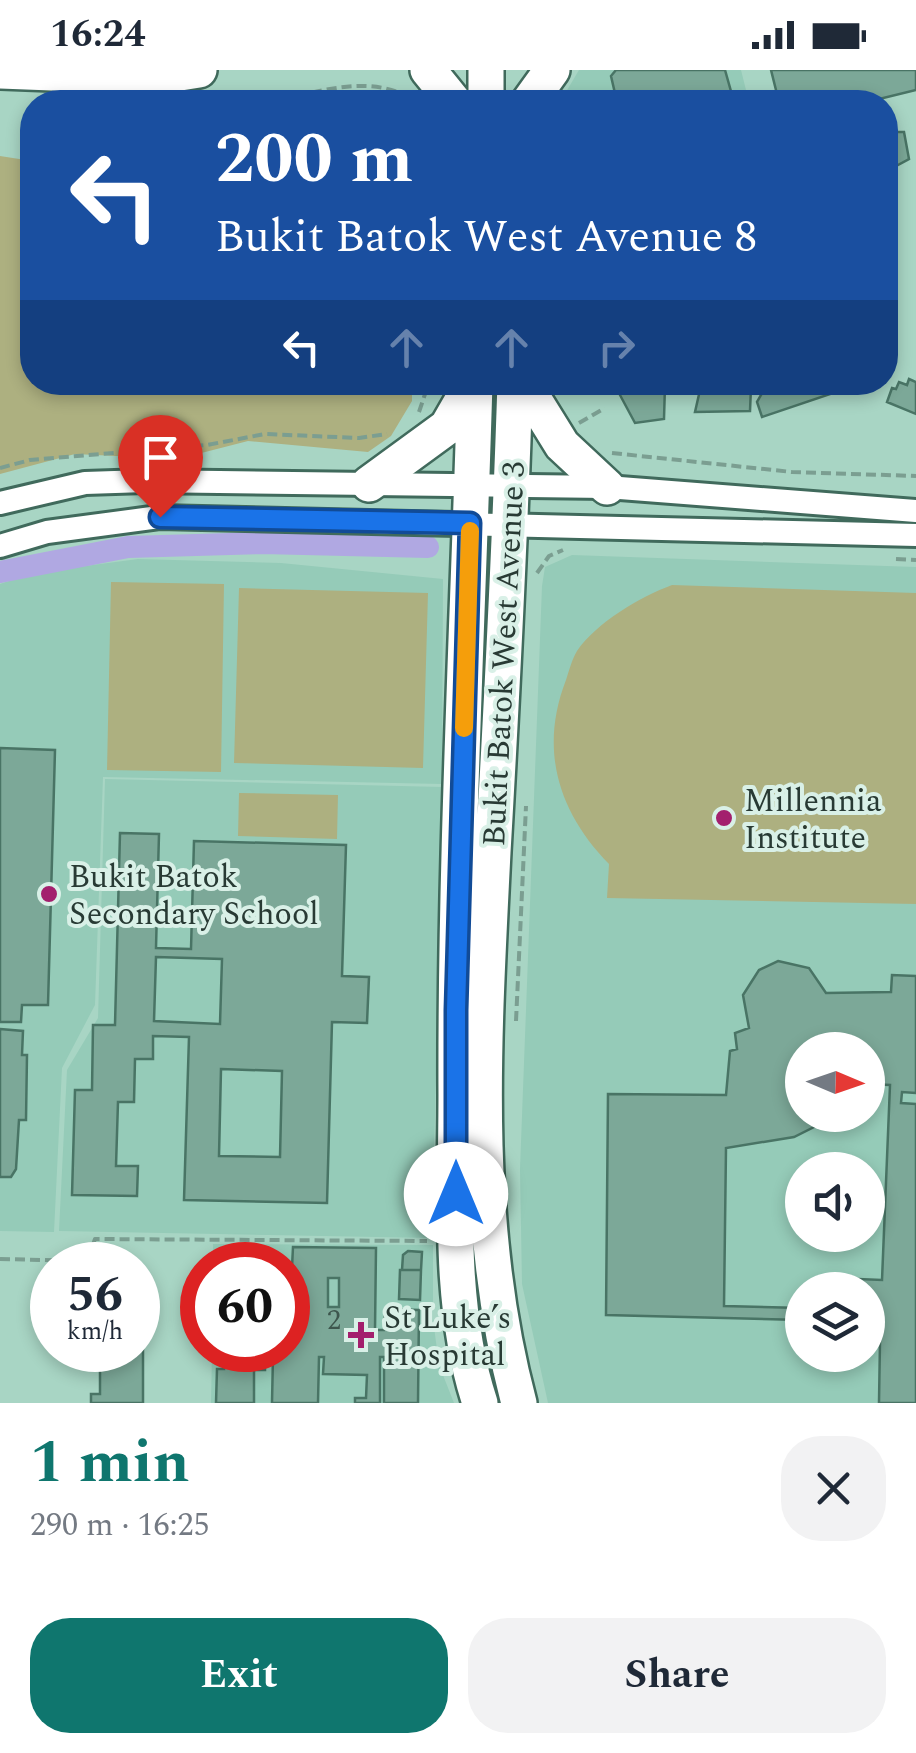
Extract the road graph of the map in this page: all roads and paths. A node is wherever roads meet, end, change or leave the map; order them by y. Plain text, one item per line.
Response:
1 (199, 70) edge
2 (552, 70) edge
3 (0, 71) edge
4 (419, 84) edge
5 (344, 90) edge
6 (535, 90) edge
7 (424, 395) edge
8 (466, 395) edge
9 (474, 395) edge
10 (515, 395) edge
11 (531, 395) edge
12 (605, 408) dead end
13 (416, 418) dead end
14 (582, 421) dead end
15 (391, 434) dead end
16 (603, 450) dead end
17 (0, 468) edge
18 (916, 476) edge
19 (370, 484) junction
20 (512, 486) junction
21 (607, 486) junction
22 (472, 487) junction
23 (0, 503) edge
24 (916, 511) edge
25 (511, 522) junction
26 (470, 523) junction
27 (916, 535) edge
28 (0, 546) edge
29 (539, 549) dead end
30 (535, 578) dead end
31 (527, 790) dead end
32 (516, 1021) dead end
33 (436, 1242) dead end
34 (0, 1258) edge
35 (480, 1403) edge
36 (519, 1403) edge

1 - 3 main road
2 - 6 main road
4 - 5 path
7 - 13 path
8 - 19 main road
9 - 22 main road, Bukit Batok West Avenue 3
10 - 20 main road, Bukit Batok West Avenue 3
11 - 21 main road
12 - 14 path
15 - 17 path
16 - 18 path
19 - 22 street
19 - 23 street
20 - 21 street
20 - 22 street
20 - 25 main road, Bukit Batok West Avenue 3
21 - 24 street
22 - 26 main road, Bukit Batok West Avenue 3
25 - 26 street
25 - 27 street
25 - 36 main road, Bukit Batok West Avenue 3
26 - 28 street
26 - 35 main road, Bukit Batok West Avenue 3
29 - 30 path
31 - 32 path
33 - 34 path

